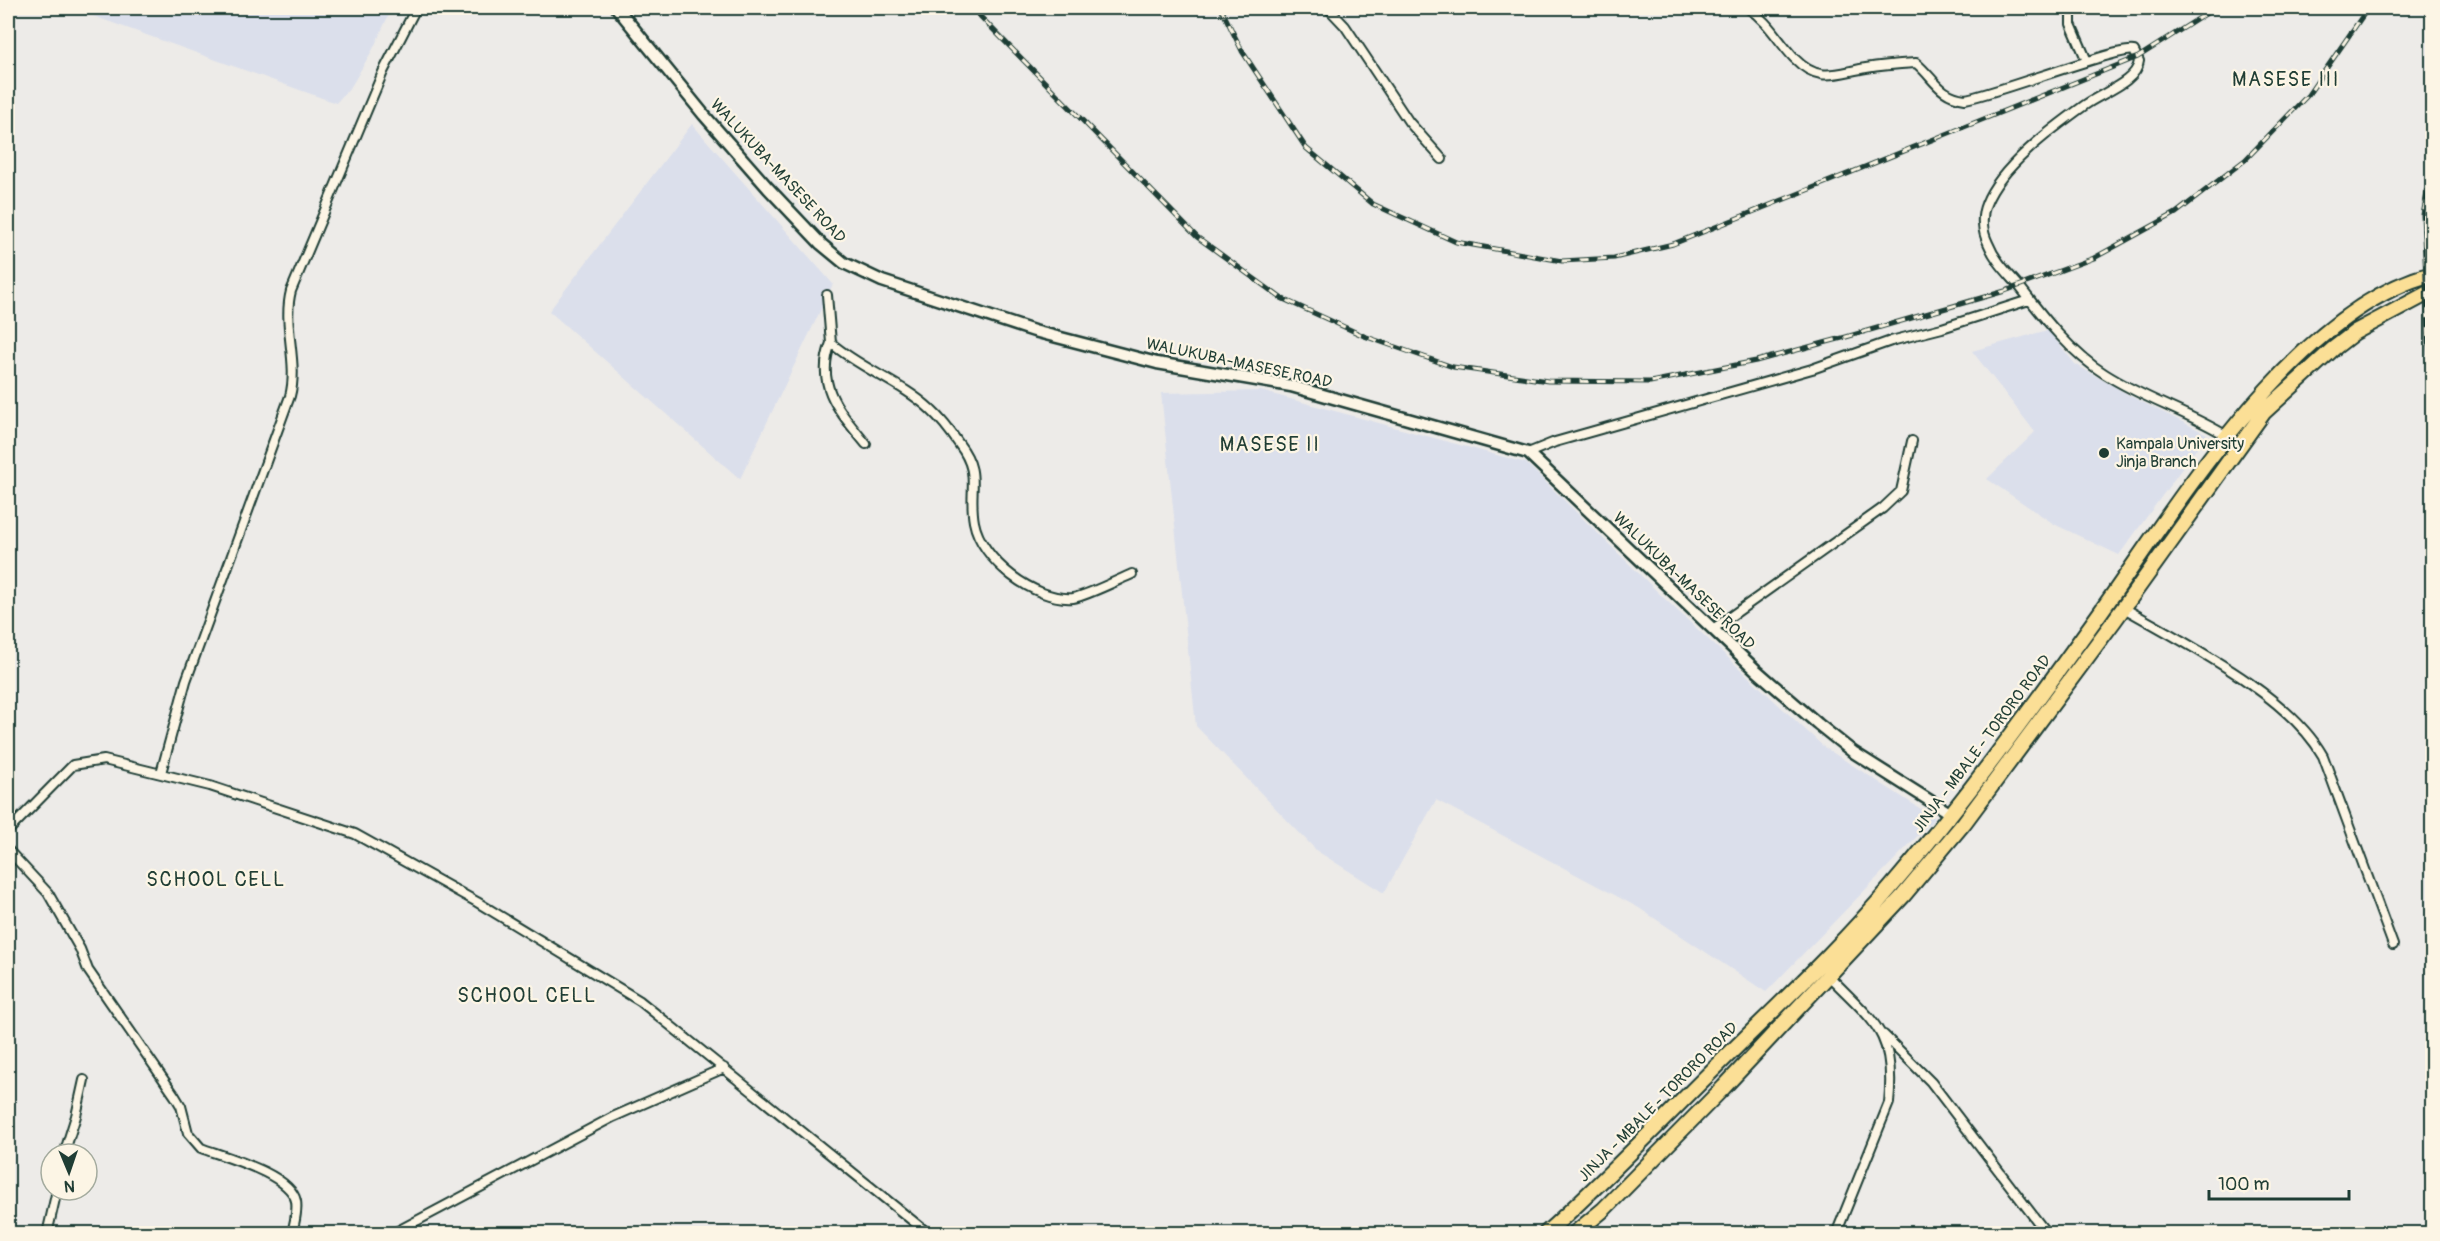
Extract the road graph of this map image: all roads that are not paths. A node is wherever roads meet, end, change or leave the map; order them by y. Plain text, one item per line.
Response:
1 (416, 8) edge
2 (617, 8) edge
3 (1328, 8) edge
4 (1748, 8) edge
5 (2071, 8) edge
6 (2087, 61) junction
7 (1442, 159) dead end
8 (2433, 274) edge
9 (2433, 291) edge
10 (827, 295) dead end
11 (2029, 300) junction
12 (831, 343) junction
13 (2227, 436) junction
14 (1912, 441) dead end
15 (866, 444) dead end
16 (1528, 453) junction
17 (1132, 574) dead end
18 (2124, 608) junction
19 (1713, 629) junction
20 (161, 773) junction
21 (1951, 814) junction
22 (8, 831) edge
23 (8, 850) edge
24 (2393, 945) dead end
25 (1830, 977) junction
26 (1883, 1034) junction
27 (724, 1068) junction
28 (84, 1080) dead end
29 (67, 1142) edge
30 (54, 1202) edge
31 (47, 1233) edge
32 (292, 1233) edge
33 (392, 1233) edge
34 (930, 1233) edge
35 (1545, 1233) edge
36 (1574, 1233) edge
37 (1836, 1233) edge
38 (2047, 1233) edge

1 - 20 street
2 - 16 street, WALUKUBA-MASESE ROAD
3 - 7 street
4 - 6 street
5 - 6 street
6 - 11 street
8 - 13 highway, JINJA - MBALE - TORORO ROAD
9 - 18 highway, JINJA - MBALE - TORORO ROAD
10 - 12 street
11 - 13 street
11 - 16 street
12 - 15 street
12 - 17 street
13 - 21 highway, JINJA - MBALE - TORORO ROAD
14 - 19 street
16 - 19 street, WALUKUBA-MASESE ROAD
18 - 24 street
18 - 25 highway, JINJA - MBALE - TORORO ROAD
19 - 21 street, WALUKUBA-MASESE ROAD
20 - 22 street
20 - 27 street
21 - 35 highway, JINJA - MBALE - TORORO ROAD
23 - 32 street
25 - 26 street
25 - 36 highway, JINJA - MBALE - TORORO ROAD
26 - 37 street
26 - 38 street
27 - 33 street
27 - 34 street
28 - 29 street
30 - 31 street

